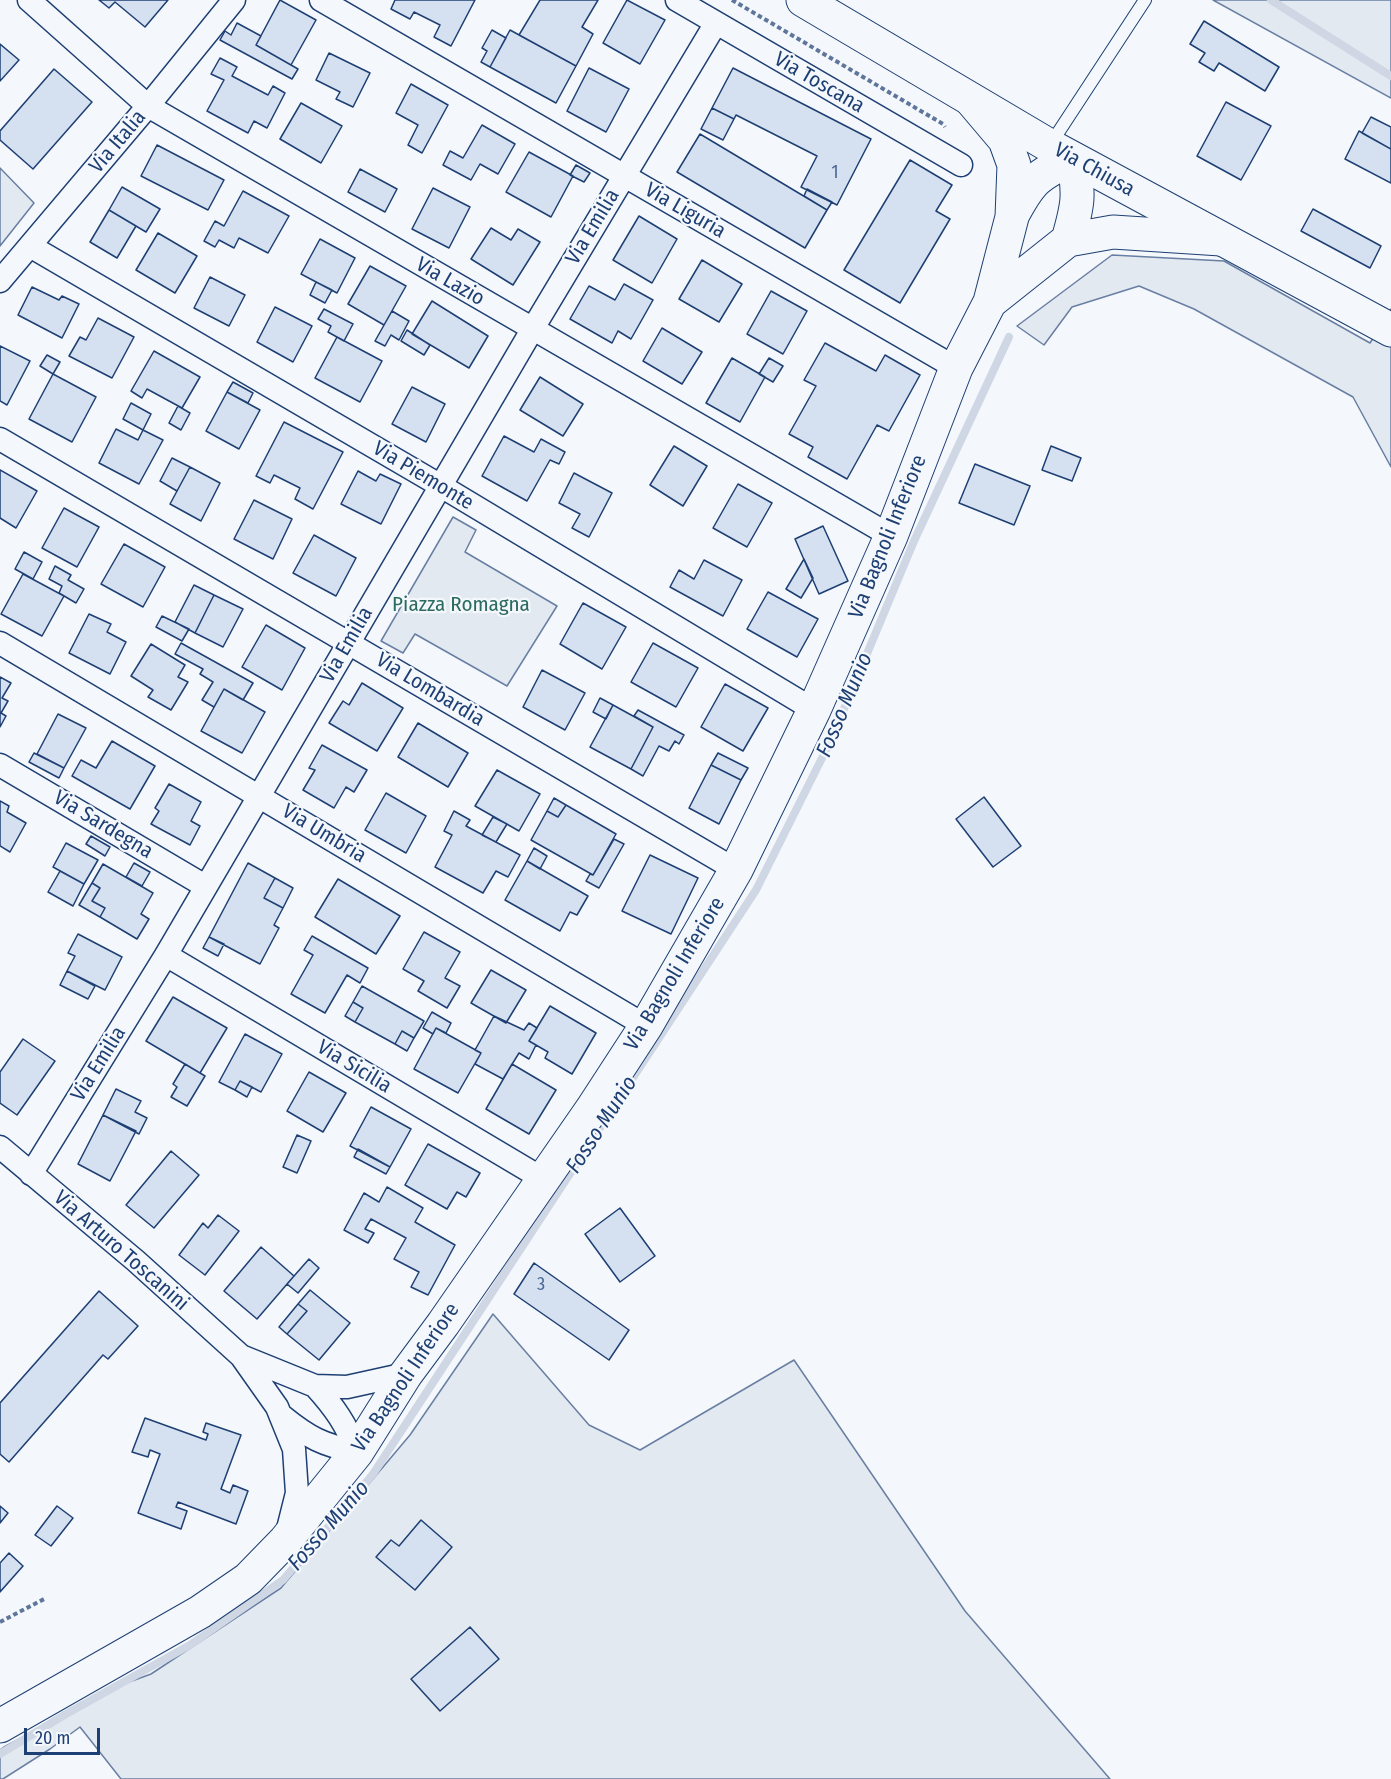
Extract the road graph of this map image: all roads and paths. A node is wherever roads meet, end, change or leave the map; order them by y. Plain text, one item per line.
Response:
1 (29, 0) edge
2 (234, 0) edge
3 (321, 0) edge
4 (677, 0) edge
5 (803, 0) edge
6 (1145, 0) edge
7 (716, 23) junction
8 (971, 100) junction
9 (148, 106) junction
10 (1061, 152) junction
11 (961, 165) dead end
12 (624, 175) junction
13 (1012, 217) junction
14 (1221, 239) junction
15 (1068, 240) junction
16 (30, 246) junction
17 (0, 281) edge
18 (990, 302) junction
19 (532, 330) junction
20 (1391, 330) edge
21 (956, 368) junction
22 (0, 439) edge
23 (441, 486) junction
24 (891, 536) junction
25 (348, 642) junction
26 (0, 644) edge
27 (814, 710) junction
28 (0, 765) edge
29 (259, 796) junction
30 (736, 870) junction
31 (205, 886) junction
32 (166, 955) junction
33 (646, 1026) junction
34 (0, 1148) edge
35 (31, 1174) junction
36 (543, 1179) junction
37 (241, 1356) junction
38 (406, 1374) junction
39 (315, 1386) junction
40 (281, 1416) junction
41 (357, 1452) junction
42 (285, 1541) junction
43 (46, 1598) dead end
44 (0, 1622) edge
45 (0, 1726) edge

1 - 9 street, Via Lazio
2 - 9 street, Via Italia
3 - 12 street, Via Liguria
4 - 7 street, Via Toscana
5 - 8 street, Via Chiusa
6 - 10 lane
7 - 11 street, Via Toscana
7 - 12 street, Via Emilia
8 - 10 street, Via Chiusa
8 - 13 street, Via Bagnoli Inferiore
9 - 16 street, Via Italia
9 - 19 street, Via Lazio
10 - 13 street, Via Bagnoli Inferiore
10 - 14 street, Via Chiusa
10 - 15 street
12 - 19 street, Via Emilia
12 - 21 street, Via Liguria
13 - 18 street, Via Bagnoli Inferiore
14 - 15 street, Via Bagnoli Inferiore
14 - 20 street, Via Chiusa
15 - 18 street, Via Bagnoli Inferiore
16 - 17 street, Via Italia
16 - 23 street, Via Piemonte
18 - 21 street, Via Bagnoli Inferiore
19 - 23 street, Via Emilia
19 - 24 street, Via Lazio
21 - 24 street, Via Bagnoli Inferiore
22 - 25 street, Via Lombardia
23 - 25 street, Via Emilia
23 - 27 street, Via Piemonte
24 - 27 street, Via Bagnoli Inferiore
25 - 29 street, Via Emilia
25 - 30 street, Via Lombardia
26 - 29 street, Via Umbria
27 - 30 street, Via Bagnoli Inferiore
28 - 31 street, Via Sardegna
29 - 31 street, Via Emilia
29 - 33 street, Via Umbria
30 - 33 street, Via Bagnoli Inferiore
31 - 32 street, Via Emilia
32 - 35 street, Via Emilia
32 - 36 street, Via Sicilia
33 - 36 street, Via Bagnoli Inferiore
34 - 35 street, Via Arturo Toscanini
35 - 37 street, Via Arturo Toscanini
36 - 38 street, Via Bagnoli Inferiore
37 - 39 street, Via Arturo Toscanini
37 - 40 street, Via Arturo Toscanini
38 - 39 street, Via Arturo Toscanini
38 - 41 street, Via Bagnoli Inferiore
39 - 41 street
40 - 41 street
40 - 42 street, Via Arturo Toscanini
41 - 42 street, Via Bagnoli Inferiore
42 - 45 street, Via Bagnoli Inferiore
43 - 44 path

